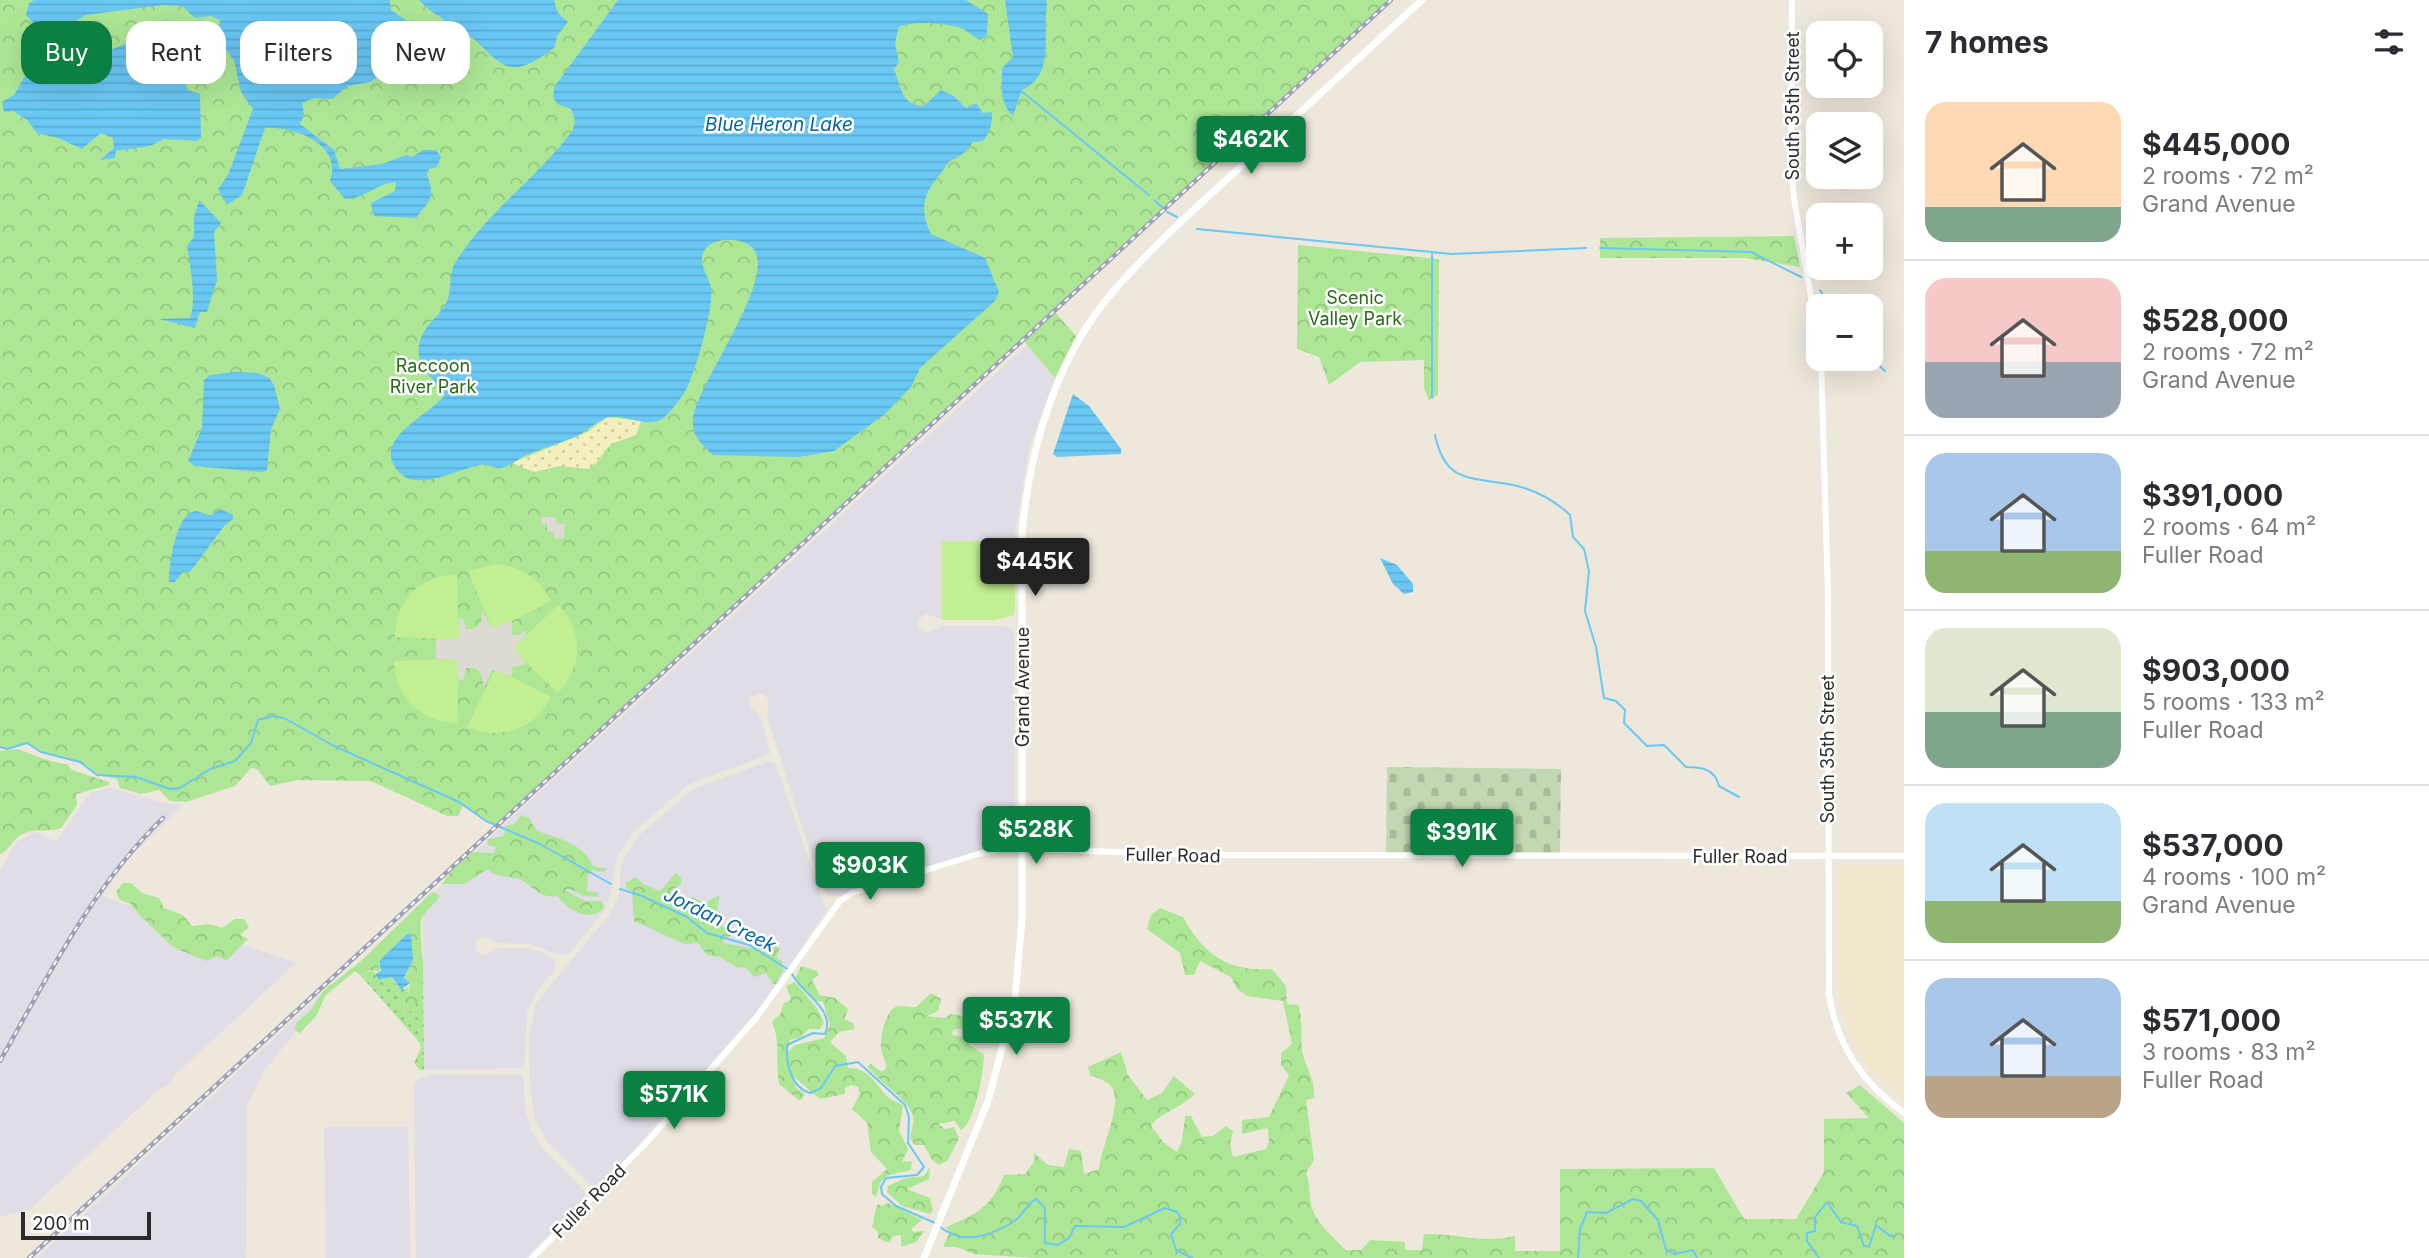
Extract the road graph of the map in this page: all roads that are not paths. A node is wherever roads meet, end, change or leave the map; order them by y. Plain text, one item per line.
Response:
1 (1422, 0) edge
2 (1792, 0) edge
3 (1811, 294) edge
4 (1821, 371) edge
5 (1021, 849) junction
6 (1826, 856) junction
7 (1904, 856) edge
8 (1904, 1113) edge
9 (532, 1258) edge
10 (923, 1258) edge

1 - 5 main road, Grand Avenue
2 - 3 street, South 35th Street
4 - 6 street, South 35th Street
5 - 6 street, Fuller Road
5 - 9 street, Fuller Road
5 - 10 main road, Grand Avenue
6 - 7 street, Fuller Road
6 - 8 street, South 35th Street

